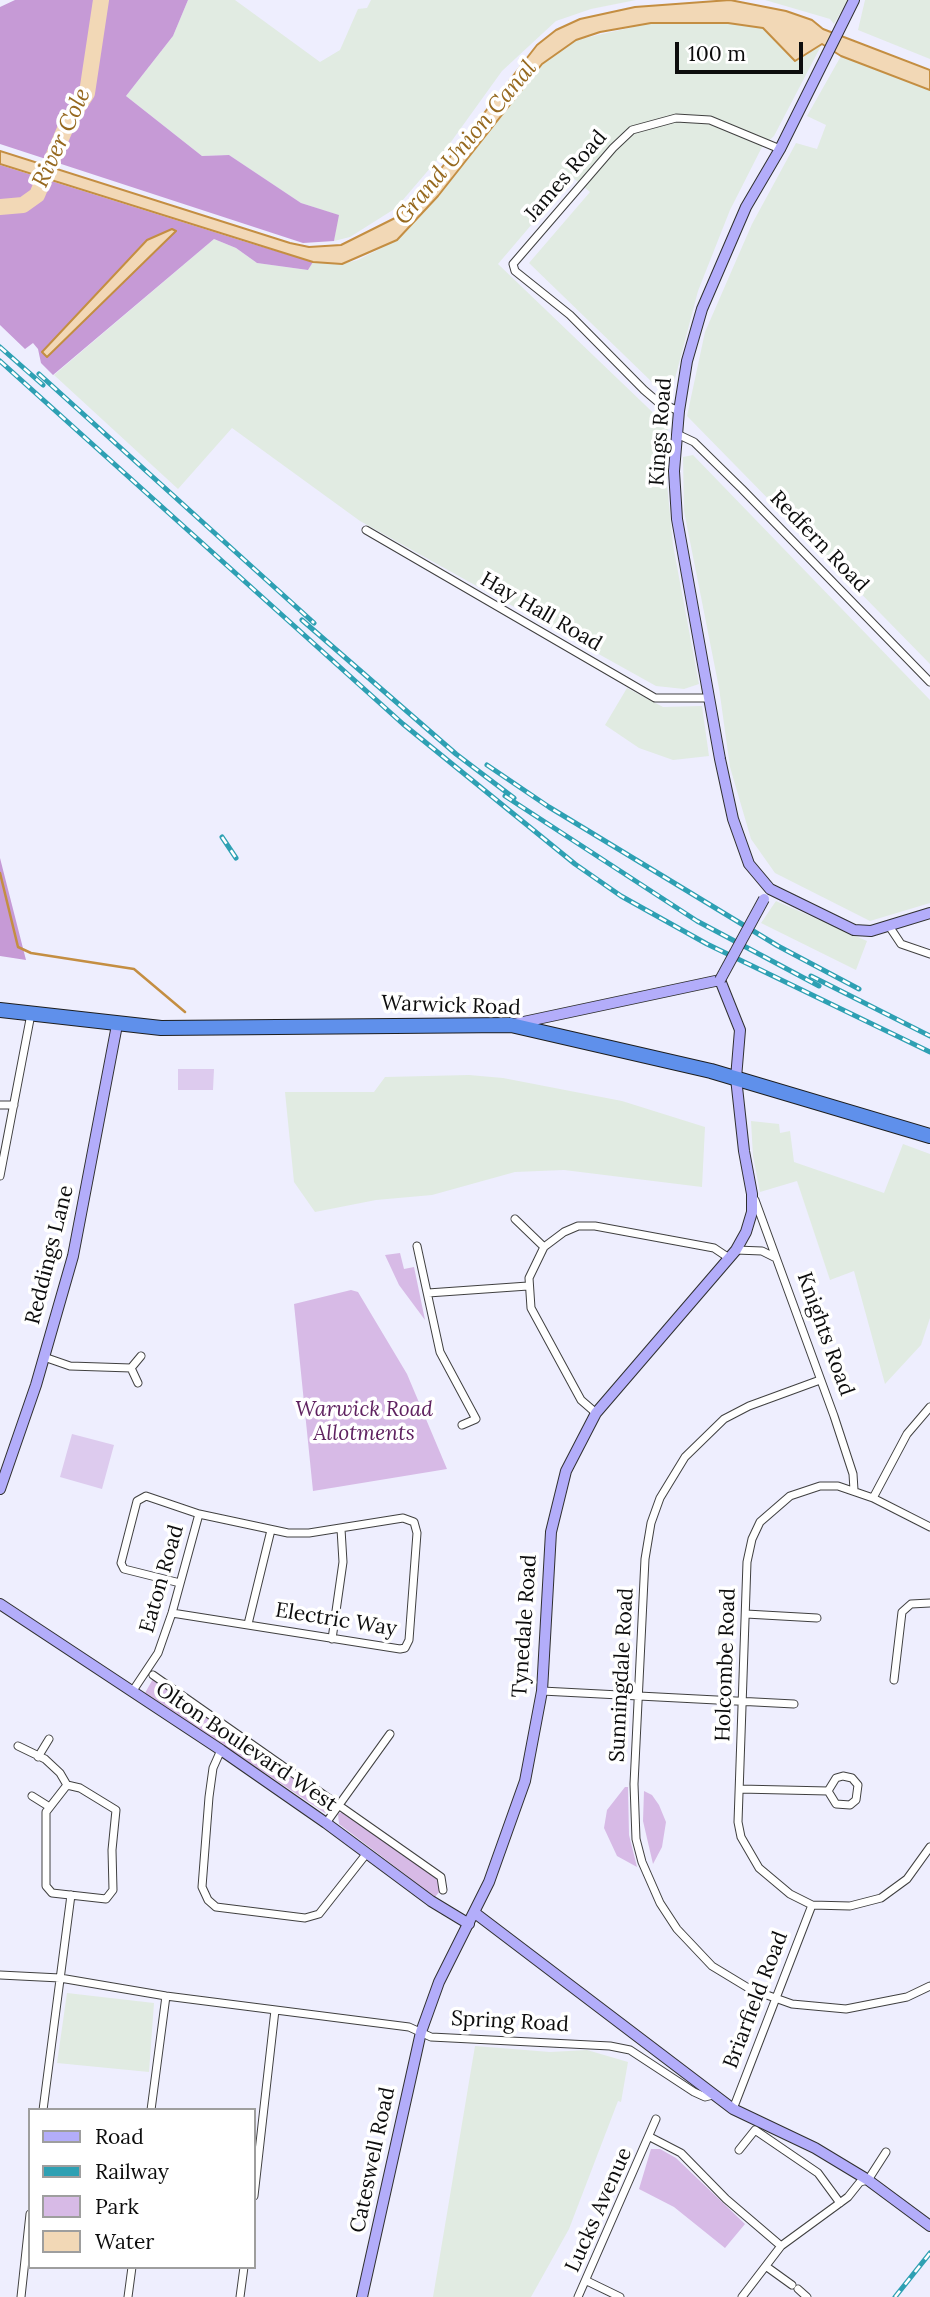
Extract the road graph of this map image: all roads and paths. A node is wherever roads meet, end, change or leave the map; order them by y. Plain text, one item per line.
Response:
1 (854, 0) edge
2 (780, 149) junction
3 (679, 411) junction
4 (677, 434) junction
5 (366, 530) dead end
6 (930, 682) edge
7 (708, 698) junction
8 (770, 888) junction
9 (930, 913) edge
10 (889, 926) junction
11 (930, 954) edge
12 (720, 980) junction
13 (0, 1010) edge
14 (570, 1013) junction
15 (31, 1014) junction
16 (117, 1025) junction
17 (511, 1025) junction
18 (549, 1034) junction
19 (736, 1078) junction
20 (0, 1105) edge
21 (15, 1105) junction
22 (930, 1136) edge
23 (0, 1177) edge
24 (752, 1194) junction
25 (514, 1219) dead end
26 (417, 1246) dead end
27 (544, 1248) junction
28 (733, 1254) junction
29 (776, 1258) junction
30 (528, 1286) junction
31 (428, 1293) junction
32 (141, 1356) dead end
33 (44, 1357) junction
34 (131, 1368) junction
35 (820, 1380) junction
36 (138, 1383) dead end
37 (930, 1406) edge
38 (596, 1413) junction
39 (462, 1425) dead end
40 (0, 1489) edge
41 (854, 1490) junction
42 (873, 1498) junction
43 (199, 1514) junction
44 (410, 1519) joint
45 (930, 1527) edge
46 (341, 1529) junction
47 (271, 1530) junction
48 (180, 1584) junction
49 (930, 1602) edge
50 (0, 1604) edge
51 (0, 1613) edge
52 (172, 1613) junction
53 (746, 1614) junction
54 (13, 1615) junction
55 (817, 1618) dead end
56 (248, 1624) junction
57 (332, 1639) junction
58 (153, 1675) dead end
59 (894, 1680) dead end
60 (542, 1691) junction
61 (131, 1694) junction
62 (639, 1696) junction
63 (742, 1702) junction
64 (794, 1704) dead end
65 (390, 1734) dead end
66 (49, 1740) dead end
67 (18, 1746) dead end
68 (221, 1750) junction
69 (38, 1757) junction
70 (67, 1786) junction
71 (740, 1789) junction
72 (828, 1791) junction
73 (32, 1796) dead end
74 (341, 1804) junction
75 (48, 1806) junction
76 (326, 1823) junction
77 (930, 1847) edge
78 (368, 1853) junction
79 (443, 1890) dead end
80 (71, 1895) junction
81 (812, 1905) junction
82 (475, 1913) junction
83 (469, 1924) junction
84 (0, 1975) edge
85 (60, 1978) junction
86 (930, 1986) edge
87 (166, 1996) junction
88 (775, 2000) junction
89 (275, 2010) junction
90 (421, 2032) junction
91 (713, 2095) junction
92 (43, 2108) edge
93 (151, 2108) edge
94 (733, 2109) junction
95 (656, 2119) dead end
96 (650, 2137) junction
97 (739, 2150) dead end
98 (886, 2152) dead end
99 (256, 2178) edge
100 (868, 2180) junction
101 (840, 2203) junction
102 (930, 2226) edge
103 (28, 2232) edge
104 (781, 2246) junction
105 (766, 2267) junction
106 (132, 2269) edge
107 (244, 2269) edge
108 (587, 2281) junction
109 (21, 2297) edge
110 (128, 2297) edge
111 (240, 2297) edge
112 (362, 2297) edge
113 (579, 2297) edge
114 (620, 2297) edge
115 (742, 2297) edge
116 (807, 2297) edge

1 - 2 street, Kings Road
2 - 3 street, Kings Road
2 - 3 street, James Road
3 - 4 street, Kings Road
4 - 6 street, Redfern Road
4 - 7 street, Kings Road
5 - 7 street, Hay Hall Road
7 - 8 street, Kings Road
8 - 10 street
8 - 12 street, bridge
9 - 10 street
10 - 11 street
12 - 14 street
12 - 19 street, Knights Road
13 - 15 highway, Warwick Road
14 - 17 street
14 - 18 street
15 - 16 highway, Warwick Road
15 - 21 street
16 - 17 highway, Warwick Road
16 - 33 street, Reddings Lane
17 - 18 highway, Warwick Road
18 - 19 highway, Warwick Road
19 - 22 highway, Warwick Road
19 - 24 street, Knights Road
20 - 21 street
21 - 23 street
24 - 28 street, Knights Road
24 - 29 street, Knights Road
25 - 27 street
26 - 31 street
27 - 28 street
27 - 30 street
28 - 29 street
28 - 38 street, Tynedale Road
29 - 35 street, Knights Road
30 - 31 street
30 - 38 street
31 - 39 street
32 - 34 street
33 - 34 street
33 - 40 street, Reddings Lane
34 - 36 street
35 - 41 street, Knights Road
35 - 62 street, Sunningdale Road
37 - 42 street
38 - 60 street, Tynedale Road
41 - 42 street, Holcombe Road
41 - 53 street, Holcombe Road
42 - 45 street, Holcombe Road
43 - 47 street, Eaton Road
43 - 48 street, Eaton Road
43 - 48 street
44 - 46 street, Eaton Road
44 - 57 street, Electric Way
46 - 47 street, Eaton Road
46 - 57 street
47 - 56 street
48 - 52 street, Eaton Road
49 - 59 street
50 - 54 street, Olton Boulevard West
51 - 54 street
52 - 56 street, Electric Way
52 - 61 street, Eaton Road
53 - 55 street
53 - 63 street, Holcombe Road
54 - 61 street, Olton Boulevard West
56 - 57 street, Electric Way
58 - 74 street
60 - 62 street
60 - 82 street, Tynedale Road
61 - 68 street, Olton Boulevard West
62 - 63 street
62 - 88 street, Sunningdale Road
63 - 64 street
63 - 71 street, Holcombe Road
65 - 74 street
66 - 69 street
67 - 69 street
68 - 76 street, Olton Boulevard West
68 - 78 street
69 - 70 street
70 - 75 street
70 - 80 street
71 - 72 street
71 - 81 street, Holcombe Road
72 - 72 street
73 - 75 street
74 - 76 street
74 - 79 street
75 - 80 street
76 - 78 street, Olton Boulevard West
77 - 81 street
78 - 83 street, Olton Boulevard West
80 - 85 street
81 - 88 street, Briarfield Road
82 - 83 street, Tynedale Road
82 - 91 street
83 - 90 street, Tynedale Road
84 - 85 street, Spring Road
85 - 87 street, Spring Road
85 - 92 street
86 - 88 street, Sunningdale Road
87 - 89 street, Spring Road
87 - 93 street
88 - 94 street, Briarfield Road
89 - 90 street, Spring Road
89 - 99 street
90 - 91 street, Spring Road
90 - 112 street, Cateswell Road
91 - 94 street, Spring Road
94 - 100 street, Spring Road
95 - 96 street, Lucks Avenue
96 - 104 street
96 - 108 street, Lucks Avenue
97 - 101 street
98 - 100 street
100 - 101 street
100 - 102 street, Spring Road
101 - 104 street
103 - 109 street
104 - 105 street
105 - 115 street
105 - 116 street
106 - 110 street
107 - 111 street
108 - 113 street, Lucks Avenue
108 - 114 street

